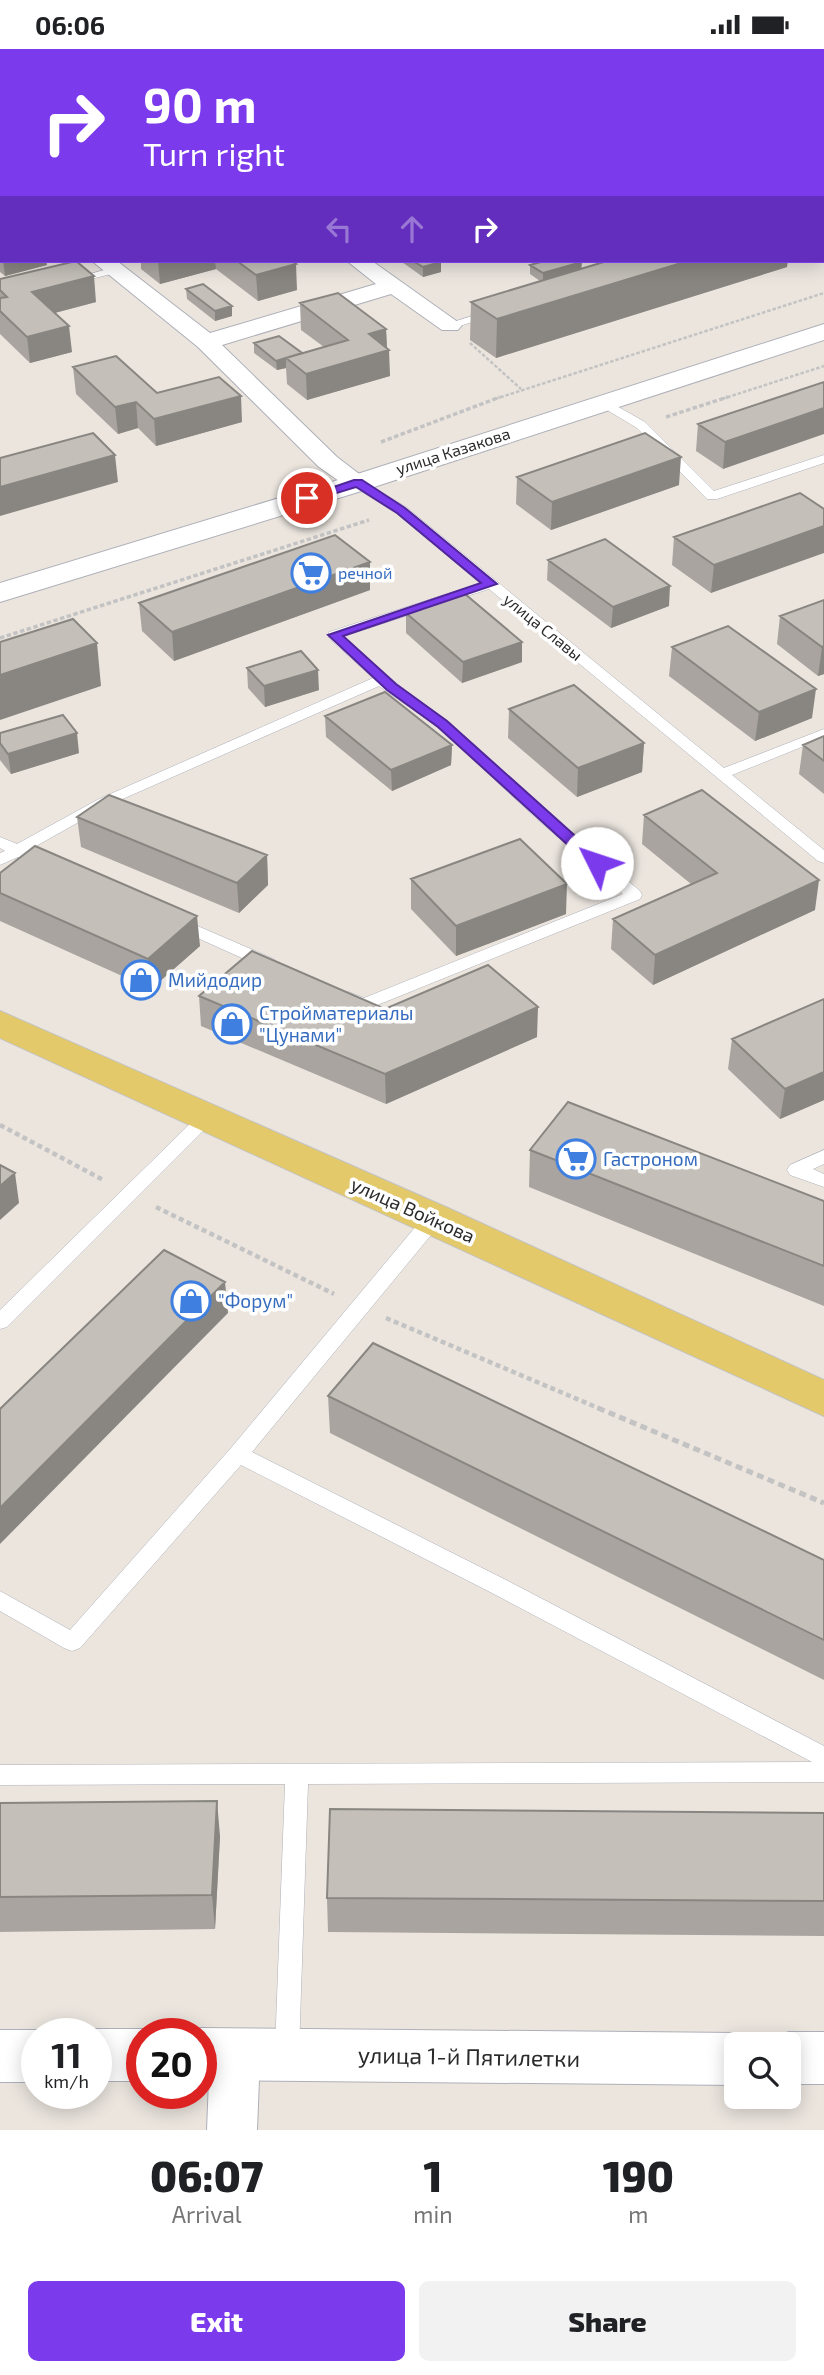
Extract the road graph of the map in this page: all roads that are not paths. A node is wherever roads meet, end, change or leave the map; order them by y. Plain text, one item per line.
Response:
1 (361, 263) edge
2 (109, 266) edge
3 (64, 282) edge
4 (394, 286) junction
5 (503, 309) edge
6 (450, 325) joint
7 (824, 332) edge
8 (206, 342) junction
9 (606, 404) junction
10 (824, 459) edge
11 (358, 483) junction
12 (490, 584) junction
13 (0, 593) edge
14 (391, 687) junction
15 (824, 733) edge
16 (721, 773) junction
17 (8, 846) edge
18 (824, 858) edge
19 (0, 860) edge
20 (65, 873) edge
21 (166, 917) edge
22 (278, 967) edge
23 (339, 993) edge
24 (0, 1023) edge
25 (206, 1118) junction
26 (824, 1156) edge
27 (824, 1181) edge
28 (433, 1218) junction
29 (0, 1322) edge
30 (824, 1399) edge
31 (238, 1454) junction
32 (0, 1600) edge
33 (824, 1758) edge
34 (824, 1772) edge
35 (298, 1774) junction
36 (0, 1775) edge
37 (218, 2054) edge
38 (287, 2055) junction
39 (0, 2056) edge
40 (21, 2056) edge
41 (801, 2058) edge
42 (824, 2058) edge
43 (724, 2059) edge
44 (232, 2130) edge

1 - 4 street
2 - 3 lane
2 - 8 street, улица Славы
4 - 6 street
4 - 8 street
5 - 6 lane
7 - 9 main road, улица Казакова
8 - 11 street, улица Славы
9 - 10 lane
9 - 11 main road, улица Казакова
11 - 12 lane, улица Славы
11 - 13 main road, улица Казакова
12 - 14 lane
12 - 16 lane, улица Славы
14 - 17 lane
14 - 23 lane
15 - 16 lane
16 - 18 lane, улица Славы
17 - 19 lane
17 - 20 lane
21 - 22 lane
24 - 25 main road, улица Войкова
25 - 28 main road, улица Войкова
25 - 29 lane
26 - 27 lane
28 - 30 main road, улица Войкова
28 - 31 lane
31 - 32 lane
31 - 33 lane
34 - 35 lane
35 - 36 lane
35 - 38 lane
37 - 38 main road, улица 1-й Пятилетки
37 - 44 street
38 - 43 main road, улица 1-й Пятилетки
39 - 40 main road
41 - 42 main road

